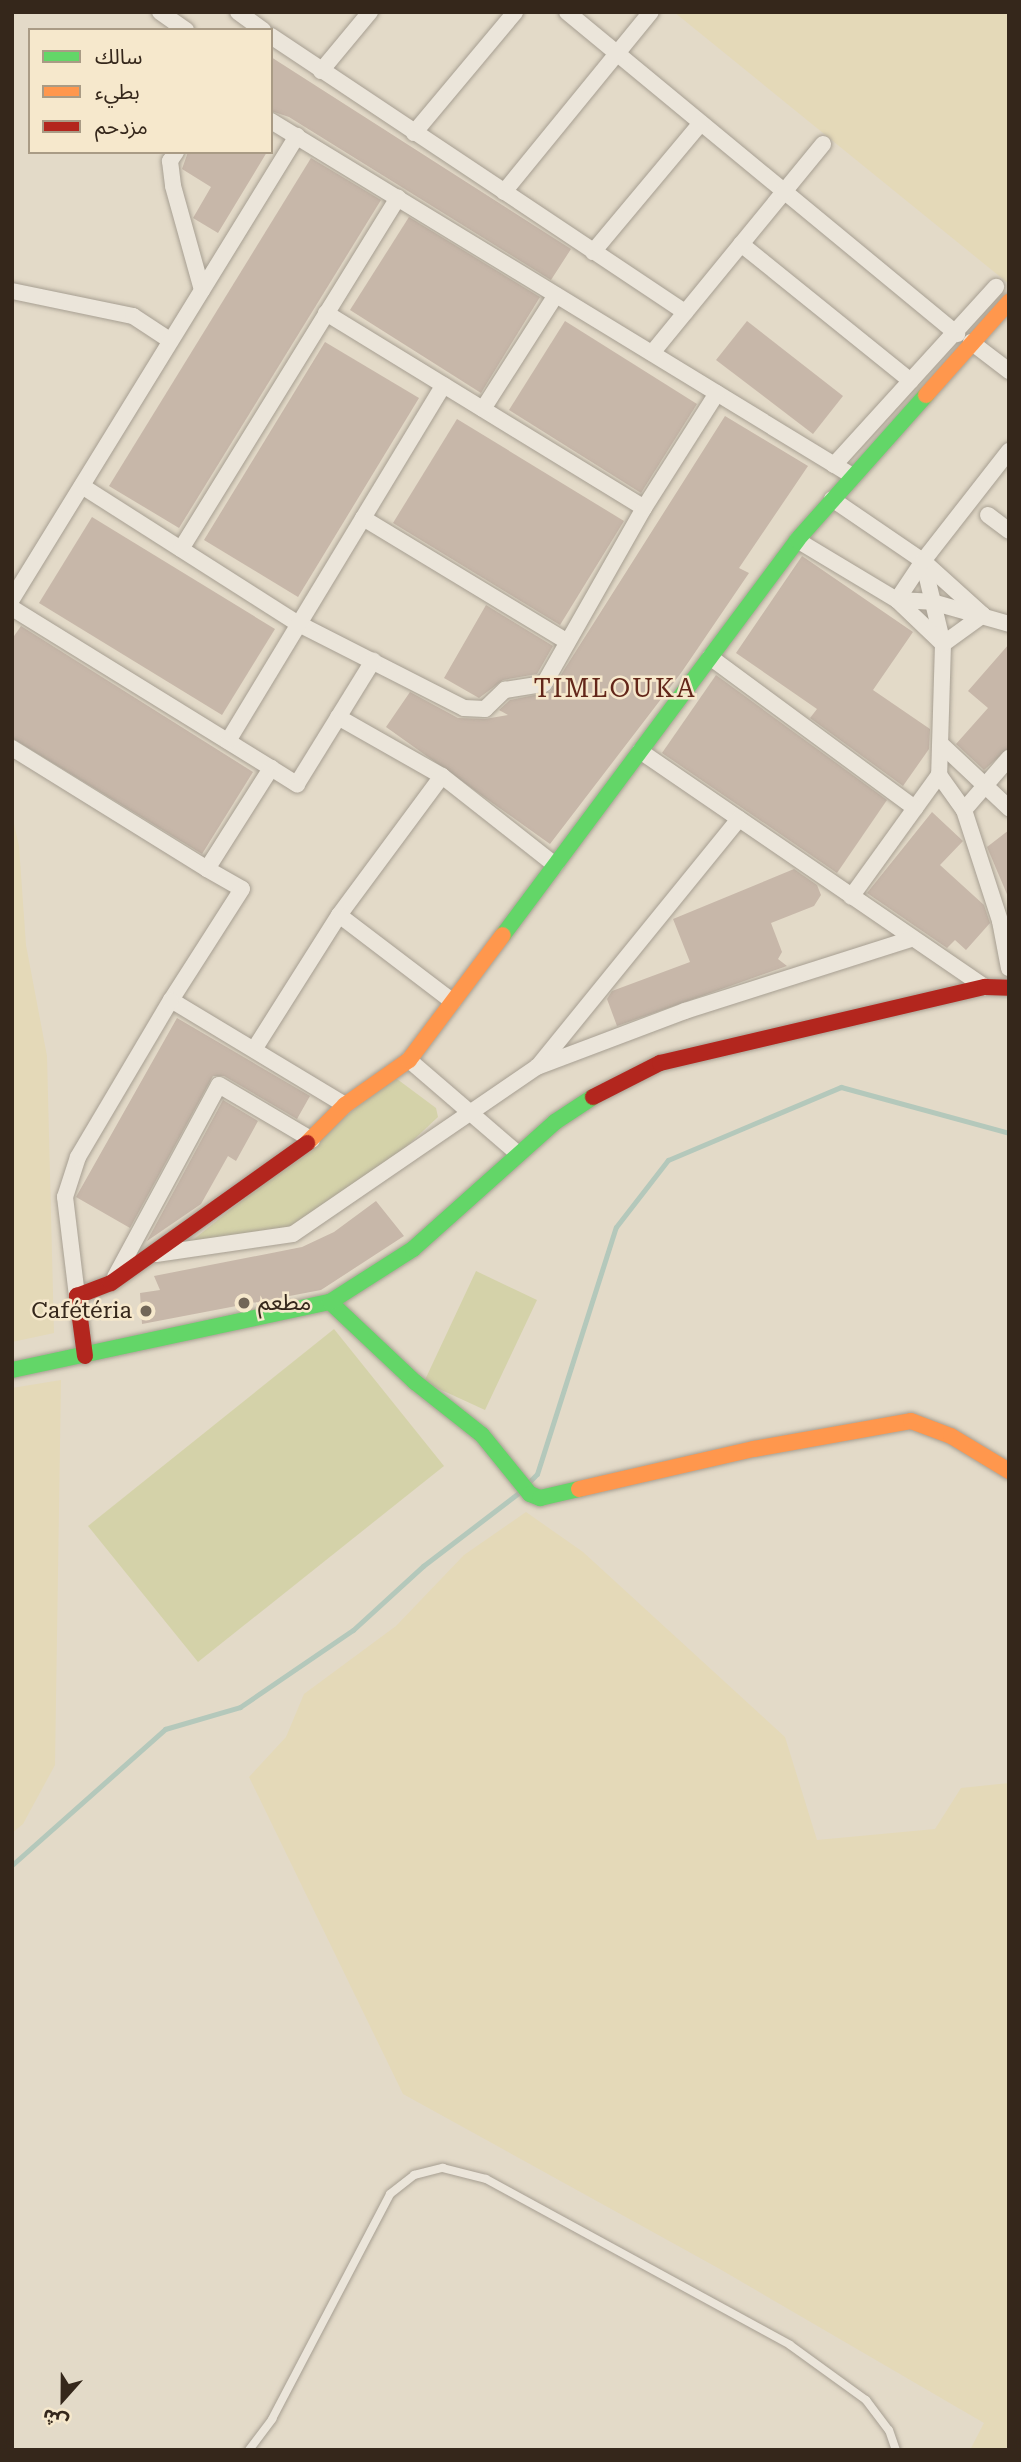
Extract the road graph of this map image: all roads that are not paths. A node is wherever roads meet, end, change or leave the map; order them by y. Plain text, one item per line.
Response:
1 (160, 12) edge
2 (238, 12) edge
3 (370, 12) edge
4 (515, 12) edge
5 (567, 12) edge
6 (651, 12) edge
7 (183, 28) edge
8 (260, 28) edge
9 (273, 37) edge
10 (619, 54) junction
11 (321, 71) junction
12 (273, 122) edge
13 (701, 123) junction
14 (414, 133) junction
15 (297, 136) junction
16 (822, 144) dead end
17 (175, 154) edge
18 (503, 192) junction
19 (784, 194) junction
20 (398, 198) junction
21 (741, 244) junction
22 (593, 252) junction
23 (996, 287) dead end
24 (202, 290) junction
25 (12, 291) edge
26 (556, 295) junction
27 (1009, 302) edge
28 (685, 312) junction
29 (326, 313) junction
30 (964, 338) junction
31 (171, 341) junction
32 (652, 354) junction
33 (1009, 370) edge
34 (911, 381) junction
35 (444, 385) junction
36 (717, 393) junction
37 (484, 410) junction
38 (1009, 452) edge
39 (834, 465) junction
40 (851, 475) junction
41 (82, 485) junction
42 (832, 499) junction
43 (644, 508) junction
44 (988, 515) dead end
45 (363, 518) junction
46 (1009, 531) edge
47 (797, 540) junction
48 (181, 549) junction
49 (923, 561) junction
50 (12, 599) edge
51 (897, 600) junction
52 (932, 602) junction
53 (12, 608) edge
54 (983, 615) junction
55 (299, 624) junction
56 (1009, 624) edge
57 (566, 641) junction
58 (943, 644) junction
59 (710, 657) junction
60 (373, 661) junction
61 (338, 718) junction
62 (228, 741) junction
63 (943, 746) junction
64 (12, 748) edge
65 (640, 751) junction
66 (1009, 758) edge
67 (271, 768) junction
68 (939, 775) junction
69 (442, 776) junction
70 (984, 786) junction
71 (915, 808) junction
72 (1009, 808) edge
73 (964, 810) junction
74 (739, 819) junction
75 (555, 865) junction
76 (207, 869) junction
77 (851, 897) junction
78 (339, 915) junction
79 (911, 939) junction
80 (1009, 968) edge
81 (985, 987) junction
82 (1009, 988) edge
83 (171, 1000) junction
84 (453, 1002) junction
85 (255, 1048) junction
86 (409, 1060) junction
87 (537, 1067) junction
88 (345, 1105) junction
89 (470, 1110) junction
90 (312, 1140) junction
91 (517, 1153) junction
92 (153, 1254) junction
93 (111, 1283) junction
94 (76, 1296) junction
95 (330, 1302) junction
96 (85, 1356) junction
97 (12, 1370) edge
98 (1009, 1471) edge
99 (249, 2450) edge
100 (896, 2450) edge

1 - 7 street
2 - 8 street
3 - 11 street
4 - 14 street
5 - 10 street
6 - 10 street
9 - 11 street
10 - 13 street
10 - 18 street
11 - 14 street
12 - 15 street
13 - 19 street
13 - 22 street
14 - 18 street
15 - 20 street
15 - 24 street
16 - 19 street
17 - 24 street
18 - 22 street
19 - 21 street
19 - 30 street
20 - 26 street
20 - 29 street
21 - 28 street
21 - 34 street
22 - 28 street
23 - 30 street
24 - 31 street
25 - 31 street
26 - 32 street
26 - 37 street
27 - 30 street
28 - 32 street
29 - 35 street
29 - 48 street
30 - 33 street
30 - 34 street
30 - 40 street
31 - 41 street
32 - 36 street
34 - 39 street
35 - 37 street
35 - 45 street
36 - 39 street
36 - 43 street
37 - 43 street
38 - 49 street
39 - 40 street
40 - 42 street
41 - 48 street
41 - 50 street
42 - 47 street
42 - 49 street
43 - 57 street
44 - 46 street
45 - 55 street
45 - 57 street
47 - 51 street
47 - 59 street
48 - 55 street
49 - 51 street
49 - 52 street
49 - 54 street
51 - 52 street
51 - 58 street
52 - 54 street
52 - 58 street
53 - 62 street
54 - 56 street
54 - 58 street
55 - 60 street
55 - 62 street
57 - 60 street
58 - 63 street
59 - 65 street
59 - 71 street
60 - 61 street
61 - 67 street
61 - 69 street
62 - 67 street
63 - 68 street
63 - 70 street
64 - 76 street
65 - 74 street
65 - 75 street
66 - 70 street
67 - 76 street
68 - 71 street
68 - 73 street
69 - 75 street
69 - 78 street
70 - 72 street
70 - 73 street
71 - 77 street
73 - 80 street
74 - 77 street
74 - 87 street
75 - 84 street
76 - 83 street
77 - 79 street
78 - 84 street
78 - 85 street
79 - 81 street
79 - 87 street
81 - 82 street
81 - 91 street
83 - 85 street
83 - 94 street
84 - 86 street
85 - 88 street
86 - 88 street
86 - 89 street
87 - 89 street
88 - 90 street
89 - 91 street
89 - 92 street
90 - 92 street
90 - 93 street
91 - 95 street
92 - 93 street
93 - 94 street
94 - 96 street
95 - 96 street
95 - 98 street
96 - 97 street
99 - 100 lane

